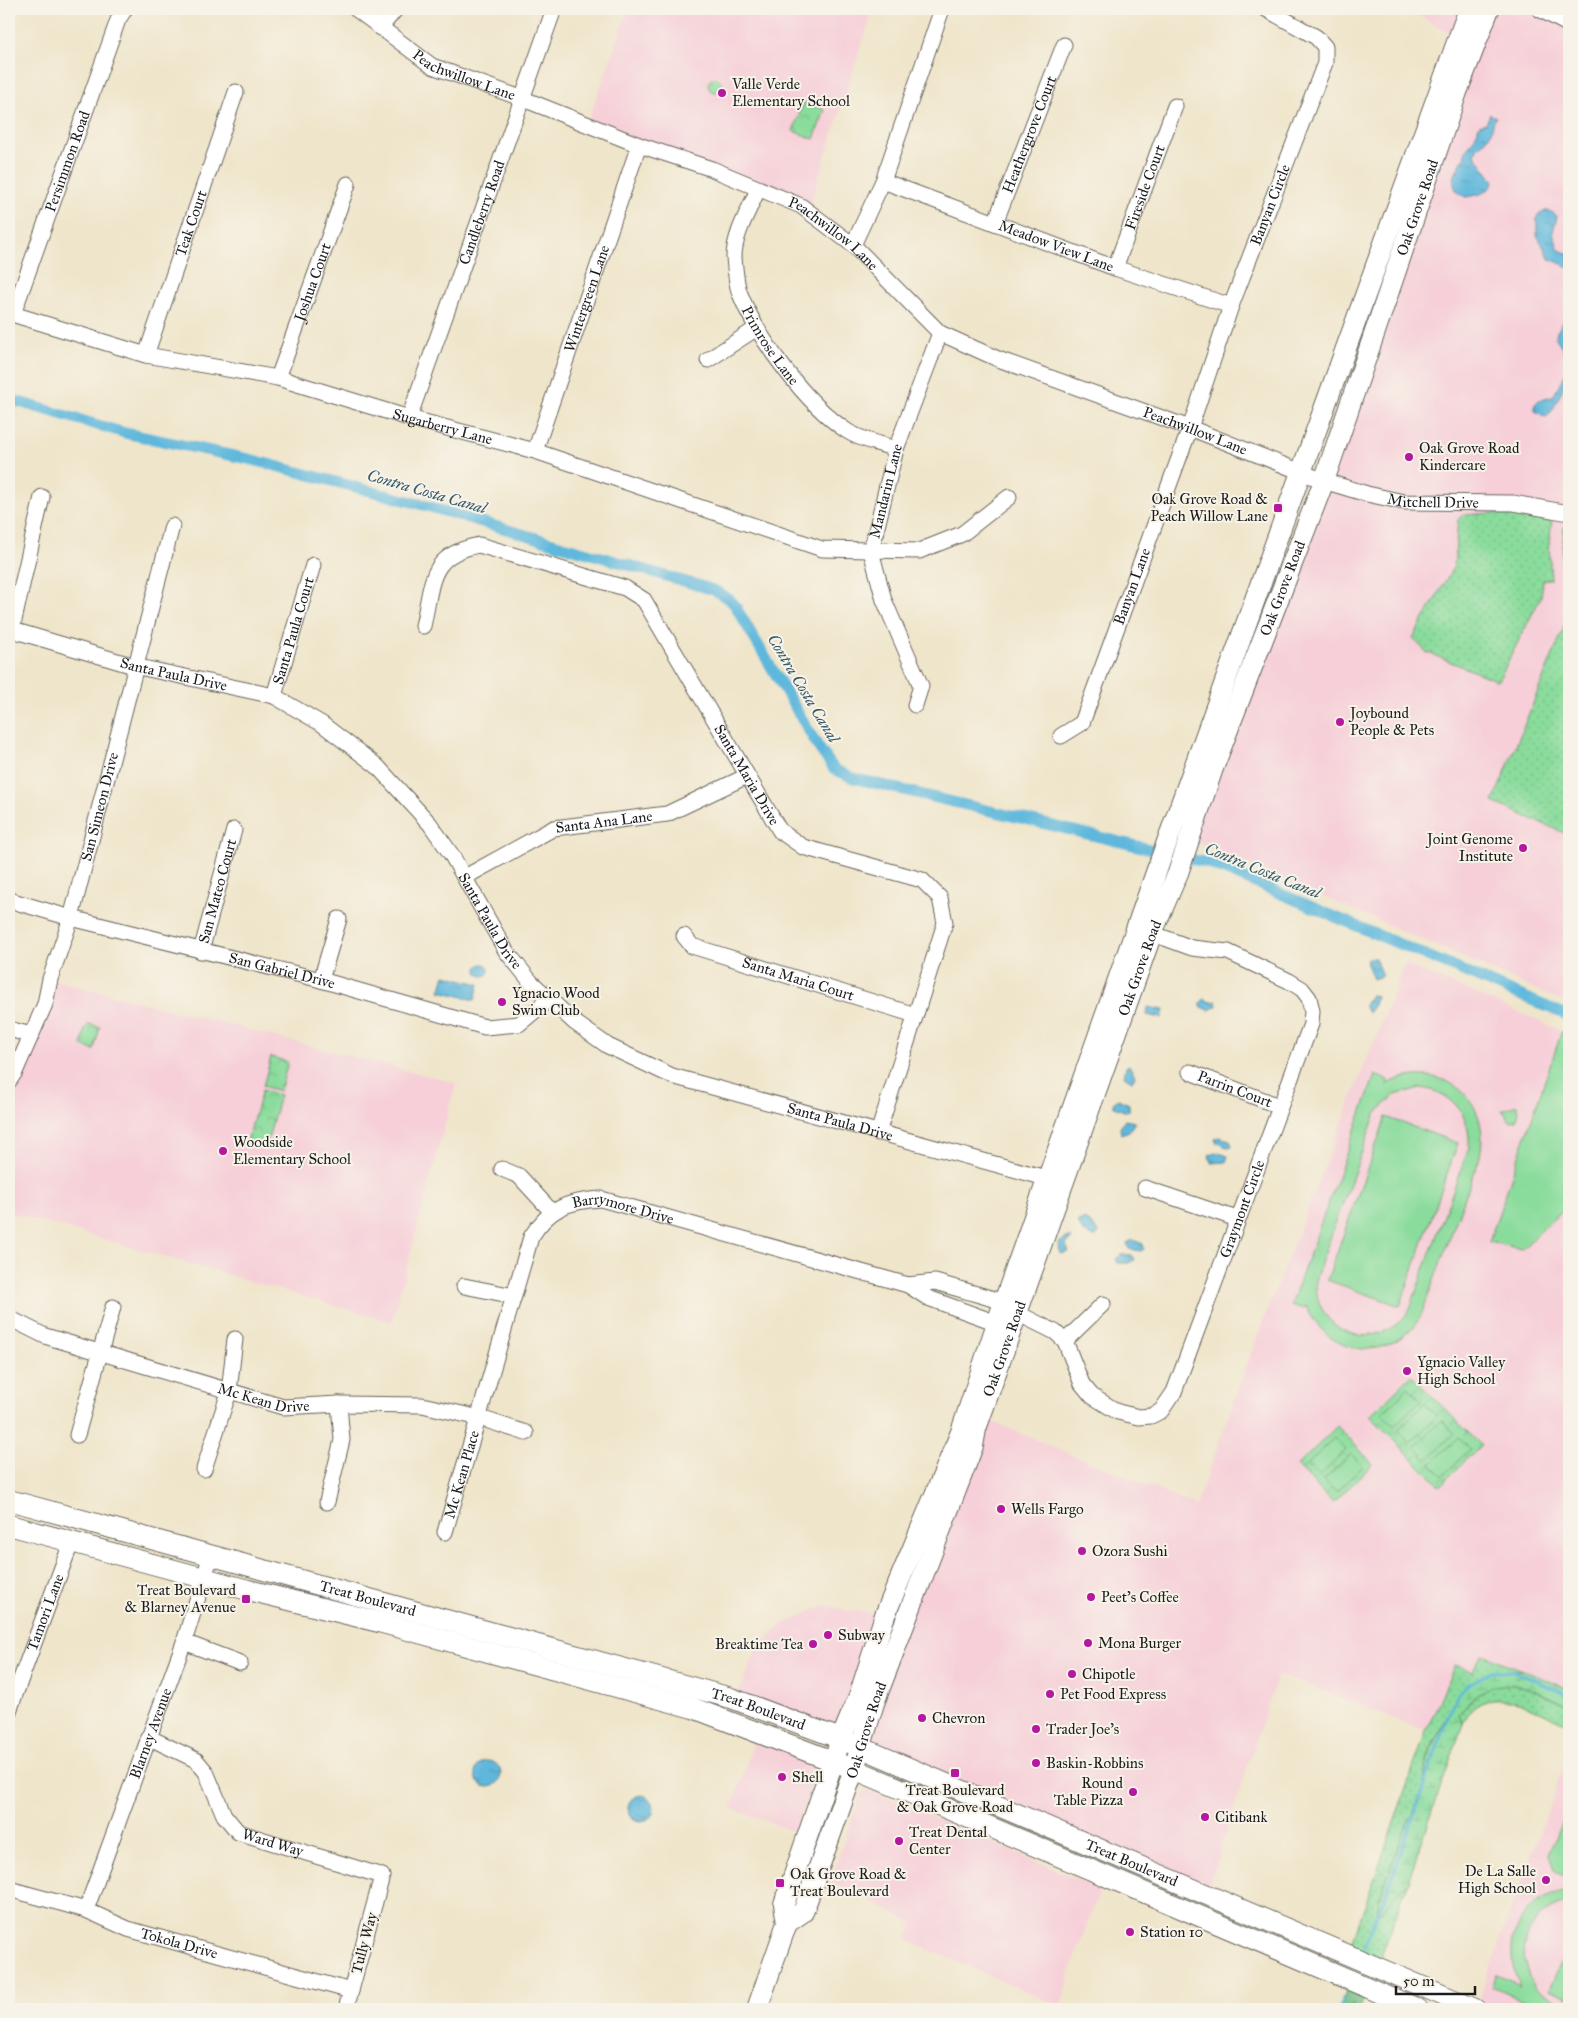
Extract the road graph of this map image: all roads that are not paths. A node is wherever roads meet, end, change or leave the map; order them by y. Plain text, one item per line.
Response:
1 (125, 9) edge
2 (356, 9) edge
3 (396, 9) edge
4 (554, 9) edge
5 (942, 9) edge
6 (1266, 9) edge
7 (1469, 9) edge
8 (1489, 9) edge
9 (1540, 9) edge
10 (1569, 24) edge
11 (380, 28) junction
12 (1064, 45) dead end
13 (236, 92) dead end
14 (521, 98) junction
15 (1175, 106) dead end
16 (639, 145) junction
17 (883, 181) junction
18 (348, 184) dead end
19 (758, 189) junction
20 (995, 223) junction
21 (853, 245) junction
22 (1115, 268) junction
23 (1231, 306) junction
24 (11, 314) edge
25 (757, 328) junction
26 (940, 333) junction
27 (146, 355) junction
28 (708, 360) dead end
29 (278, 378) junction
30 (409, 418) junction
31 (1190, 428) junction
32 (896, 449) junction
33 (534, 451) junction
34 (1301, 472) junction
35 (1324, 481) junction
36 (42, 497) dead end
37 (1010, 497) dead end
38 (1569, 512) edge
39 (172, 526) dead end
40 (871, 551) junction
41 (313, 565) dead end
42 (423, 626) dead end
43 (10, 629) edge
44 (134, 666) junction
45 (274, 696) junction
46 (915, 705) dead end
47 (1061, 736) dead end
48 (1195, 768) junction
49 (747, 776) junction
50 (234, 830) dead end
51 (1191, 830) junction
52 (465, 877) junction
53 (9, 900) edge
54 (71, 918) junction
55 (339, 920) dead end
56 (1145, 930) junction
57 (684, 936) dead end
58 (200, 951) junction
59 (321, 980) junction
60 (548, 1000) junction
61 (916, 1015) junction
62 (9, 1029) edge
63 (31, 1035) junction
64 (1190, 1072) dead end
65 (9, 1081) edge
66 (1278, 1106) junction
67 (878, 1132) junction
68 (502, 1169) dead end
69 (1056, 1181) junction
70 (1145, 1188) dead end
71 (552, 1212) junction
72 (1237, 1218) junction
73 (908, 1285) junction
74 (464, 1286) dead end
75 (514, 1296) junction
76 (1103, 1304) dead end
77 (113, 1307) dead end
78 (1011, 1308) junction
79 (9, 1318) edge
80 (997, 1323) junction
81 (235, 1339) dead end
82 (1065, 1341) junction
83 (99, 1352) junction
84 (229, 1392) junction
85 (339, 1404) junction
86 (480, 1418) junction
87 (526, 1432) dead end
88 (76, 1435) dead end
89 (204, 1469) dead end
90 (9, 1500) edge
91 (327, 1502) dead end
92 (9, 1525) edge
93 (445, 1532) dead end
94 (71, 1543) junction
95 (211, 1555) junction
96 (205, 1578) junction
97 (184, 1642) junction
98 (240, 1663) dead end
99 (9, 1711) edge
100 (148, 1737) junction
101 (841, 1739) junction
102 (860, 1747) junction
103 (834, 1762) junction
104 (854, 1769) junction
105 (382, 1876) joint
106 (9, 1890) edge
107 (86, 1910) junction
108 (788, 1923) junction
109 (351, 1991) junction
110 (346, 2009) edge
111 (757, 2009) edge
112 (1418, 2009) edge
113 (1475, 2009) edge

1 - 24 street, Persimmon Road
2 - 11 street, Peachwillow Lane
3 - 11 street
4 - 14 street, Candleberry Road
5 - 17 street
6 - 23 street, Banyan Circle
7 - 34 main road, Oak Grove Road
8 - 35 main road, Oak Grove Road
9 - 10 street
11 - 14 street, Peachwillow Lane
12 - 20 street, Heathergrove Court
13 - 27 street, Teak Court
14 - 16 street, Peachwillow Lane
14 - 30 street, Candleberry Road
15 - 22 street, Fireside Court
16 - 19 street, Peachwillow Lane
16 - 33 street, Wintergreen Lane
17 - 20 street, Meadow View Lane
17 - 21 street
18 - 29 street, Joshua Court
19 - 21 street, Peachwillow Lane
19 - 25 street, Primrose Lane
20 - 22 street, Meadow View Lane
21 - 26 street, Peachwillow Lane
22 - 23 street, Meadow View Lane
23 - 31 street, Banyan Circle
24 - 27 street, Sugarberry Lane
25 - 28 street
25 - 32 street, Primrose Lane
26 - 31 street, Peachwillow Lane
26 - 32 street, Mandarin Lane
27 - 29 street, Sugarberry Lane
29 - 30 street, Sugarberry Lane
30 - 33 street, Sugarberry Lane
31 - 34 street, Peachwillow Lane
31 - 47 street, Banyan Lane
32 - 40 street, Mandarin Lane
33 - 40 street, Sugarberry Lane
34 - 35 street, Mitchell Drive
34 - 48 main road, Oak Grove Road
35 - 38 street, Mitchell Drive
35 - 51 main road, Oak Grove Road
36 - 43 street
37 - 40 street, Sugarberry Lane
39 - 44 street, San Simeon Drive
40 - 46 street, Mandarin Lane
41 - 45 street, Santa Paula Court
42 - 49 street, Santa Maria Drive
43 - 44 street, Santa Paula Drive
44 - 45 street, Santa Paula Drive
44 - 54 street, San Simeon Drive
45 - 52 street, Santa Paula Drive
48 - 51 main road
48 - 56 main road, Oak Grove Road
49 - 52 street, Santa Ana Lane
49 - 61 street, Santa Maria Drive
50 - 58 street, San Mateo Court
51 - 56 main road, Oak Grove Road
52 - 60 street, Santa Paula Drive
53 - 54 street, San Gabriel Drive
54 - 58 street, San Gabriel Drive
54 - 63 street, San Simeon Drive
55 - 59 street
56 - 66 street, Graymont Circle
56 - 69 main road, Oak Grove Road
57 - 61 street, Santa Maria Court
58 - 59 street, San Gabriel Drive
59 - 60 street, San Gabriel Drive
60 - 67 street, Santa Paula Drive
61 - 67 street, Santa Maria Drive
62 - 63 street
63 - 65 street, San Simeon Drive
64 - 66 street, Parrin Court
66 - 72 street, Graymont Circle
67 - 69 street, Santa Paula Drive
68 - 71 street
69 - 78 main road, Oak Grove Road
70 - 72 street
71 - 73 street, Barrymore Drive
71 - 75 street, Barrymore Drive
72 - 82 street, Graymont Circle
73 - 78 street, Barrymore Drive
73 - 80 street, Barrymore Drive
74 - 75 street
75 - 86 street, Barrymore Drive
76 - 82 street
77 - 83 street
78 - 80 main road, Oak Grove Road
78 - 82 street
78 - 102 main road, Oak Grove Road
79 - 83 street, Mc Kean Drive
80 - 101 main road, Oak Grove Road
81 - 84 street
83 - 84 street, Mc Kean Drive
83 - 88 street
84 - 85 street, Mc Kean Drive
84 - 89 street
85 - 86 street, Mc Kean Drive
85 - 91 street
86 - 87 street, Mc Kean Drive
86 - 93 street, Mc Kean Place
90 - 95 main road, Treat Boulevard
92 - 94 main road, Treat Boulevard
94 - 96 main road, Treat Boulevard
94 - 99 street, Tamori Lane
95 - 96 street, Blarney Avenue
95 - 101 main road, Treat Boulevard
96 - 97 street, Blarney Avenue
96 - 103 main road, Treat Boulevard
97 - 98 street
97 - 100 street, Blarney Avenue
100 - 105 street, Ward Way
100 - 107 street, Blarney Avenue
101 - 102 main road, Treat Boulevard
101 - 103 main road, Oak Grove Road
102 - 104 main road, Oak Grove Road
102 - 113 main road, Treat Boulevard
103 - 104 main road, Treat Boulevard
103 - 108 main road, Oak Grove Road
104 - 108 main road, Oak Grove Road
104 - 112 main road, Treat Boulevard
105 - 109 street, Tully Way
106 - 107 street, Tokola Drive
107 - 109 street, Tokola Drive
108 - 111 main road, Oak Grove Road
109 - 110 street, Tully Way

